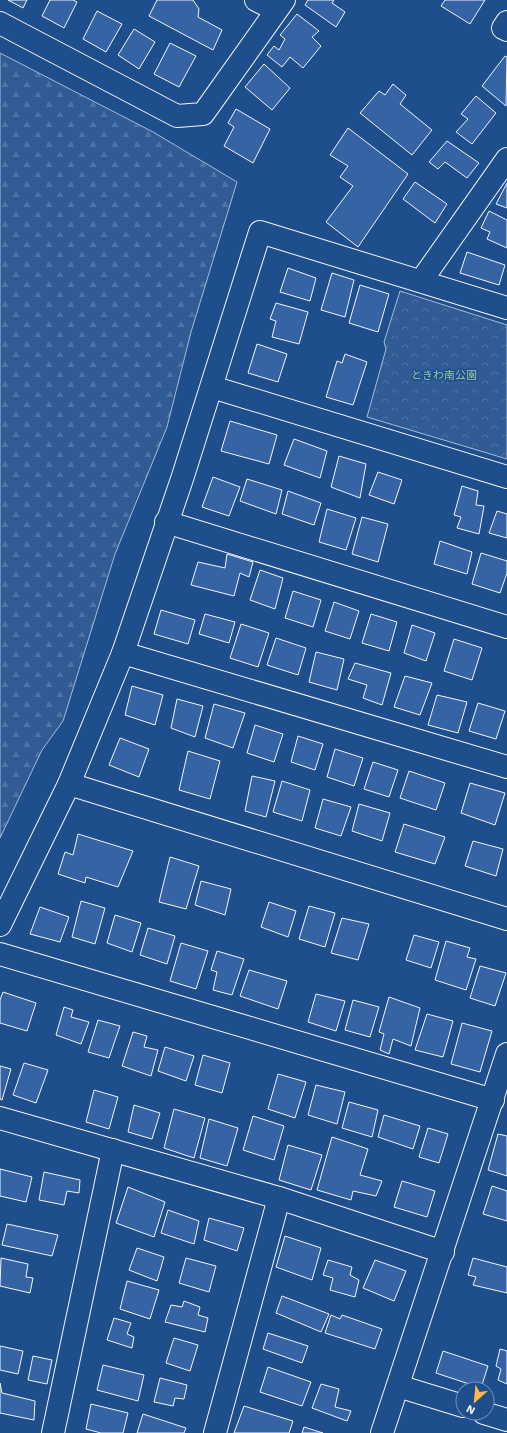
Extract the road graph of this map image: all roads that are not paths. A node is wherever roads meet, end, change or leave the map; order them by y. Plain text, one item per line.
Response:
1 (256, 0) edge
2 (280, 5) edge
3 (507, 22) edge
4 (0, 23) edge
5 (507, 30) edge
6 (507, 159) edge
7 (421, 281) junction
8 (507, 308) edge
9 (212, 387) junction
10 (507, 477) edge
11 (166, 522) junction
12 (507, 627) edge
13 (123, 653) junction
14 (507, 767) edge
15 (69, 784) junction
16 (507, 919) edge
17 (0, 924) edge
18 (0, 954) edge
19 (507, 1054) edge
20 (493, 1100) junction
21 (0, 1118) edge
22 (112, 1150) junction
23 (279, 1198) junction
24 (443, 1252) junction
25 (398, 1386) junction
26 (455, 1404) edge
27 (495, 1416) edge
28 (507, 1420) edge
29 (53, 1433) edge
30 (216, 1433) edge
31 (382, 1433) edge

1 - 2 street
2 - 4 street
3 - 5 street
6 - 7 street
7 - 8 street
7 - 9 street
9 - 10 street
9 - 11 street
11 - 12 street
11 - 13 street
13 - 14 street
13 - 15 street
15 - 16 street
15 - 17 street
18 - 20 street
19 - 20 street
20 - 24 street
21 - 22 street
22 - 23 street
22 - 29 street
23 - 24 street
23 - 30 street
24 - 25 street
25 - 26 street
25 - 31 street
27 - 28 street

